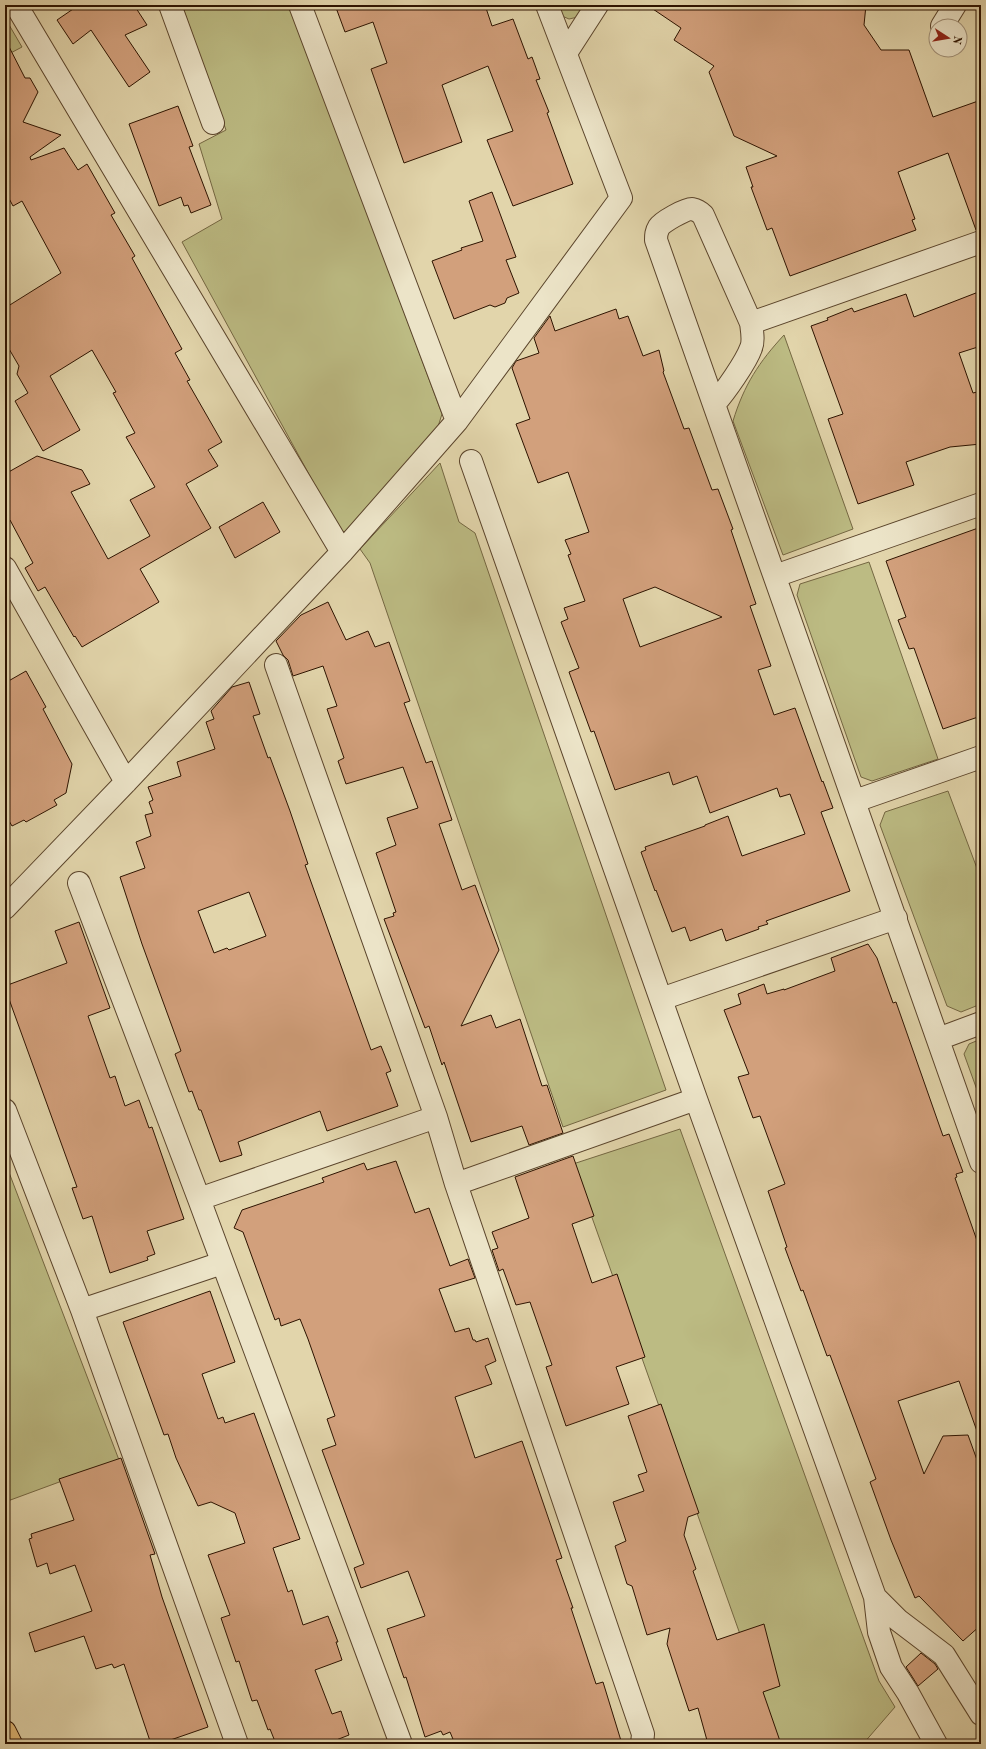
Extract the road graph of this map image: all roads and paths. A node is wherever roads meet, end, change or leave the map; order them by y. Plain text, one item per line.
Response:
1 (16, 5) edge
2 (170, 5) edge
3 (300, 5) edge
4 (547, 5) edge
5 (597, 5) edge
6 (955, 5) edge
7 (947, 18) edge
8 (566, 53) junction
9 (213, 123) dead end
10 (981, 242) edge
11 (751, 323) junction
12 (715, 403) junction
13 (457, 421) junction
14 (471, 461) dead end
15 (981, 504) edge
16 (342, 552) junction
17 (5, 568) edge
18 (775, 576) junction
19 (276, 665) dead end
20 (981, 757) edge
21 (126, 782) junction
22 (855, 801) junction
23 (79, 882) dead end
24 (5, 908) edge
25 (896, 918) junction
26 (661, 999) junction
27 (981, 1023) edge
28 (938, 1039) junction
29 (696, 1099) junction
30 (5, 1110) edge
31 (436, 1117) junction
32 (981, 1162) edge
33 (456, 1184) junction
34 (199, 1199) junction
35 (222, 1262) junction
36 (82, 1310) junction
37 (875, 1597) junction
38 (981, 1714) edge
39 (5, 1732) edge
40 (11, 1744) edge
41 (237, 1744) edge
42 (401, 1744) edge
43 (642, 1744) edge
44 (936, 1744) edge

1 - 16 street
2 - 9 street
3 - 13 street
4 - 8 street
5 - 8 street
6 - 7 street
8 - 13 street
10 - 11 street
11 - 12 street
11 - 12 street
12 - 18 street
13 - 16 street
14 - 26 street
15 - 18 street
16 - 21 street
17 - 21 street
18 - 22 street
19 - 31 street
20 - 22 street
21 - 24 street
22 - 25 street
23 - 34 street
25 - 26 street
25 - 28 street
26 - 29 street
27 - 28 street
28 - 32 street
29 - 33 street
29 - 37 street
30 - 36 street
31 - 33 street
31 - 34 street
33 - 43 street
34 - 35 street
35 - 36 street
35 - 42 street
36 - 41 street
37 - 38 street
37 - 44 street
39 - 40 main road

